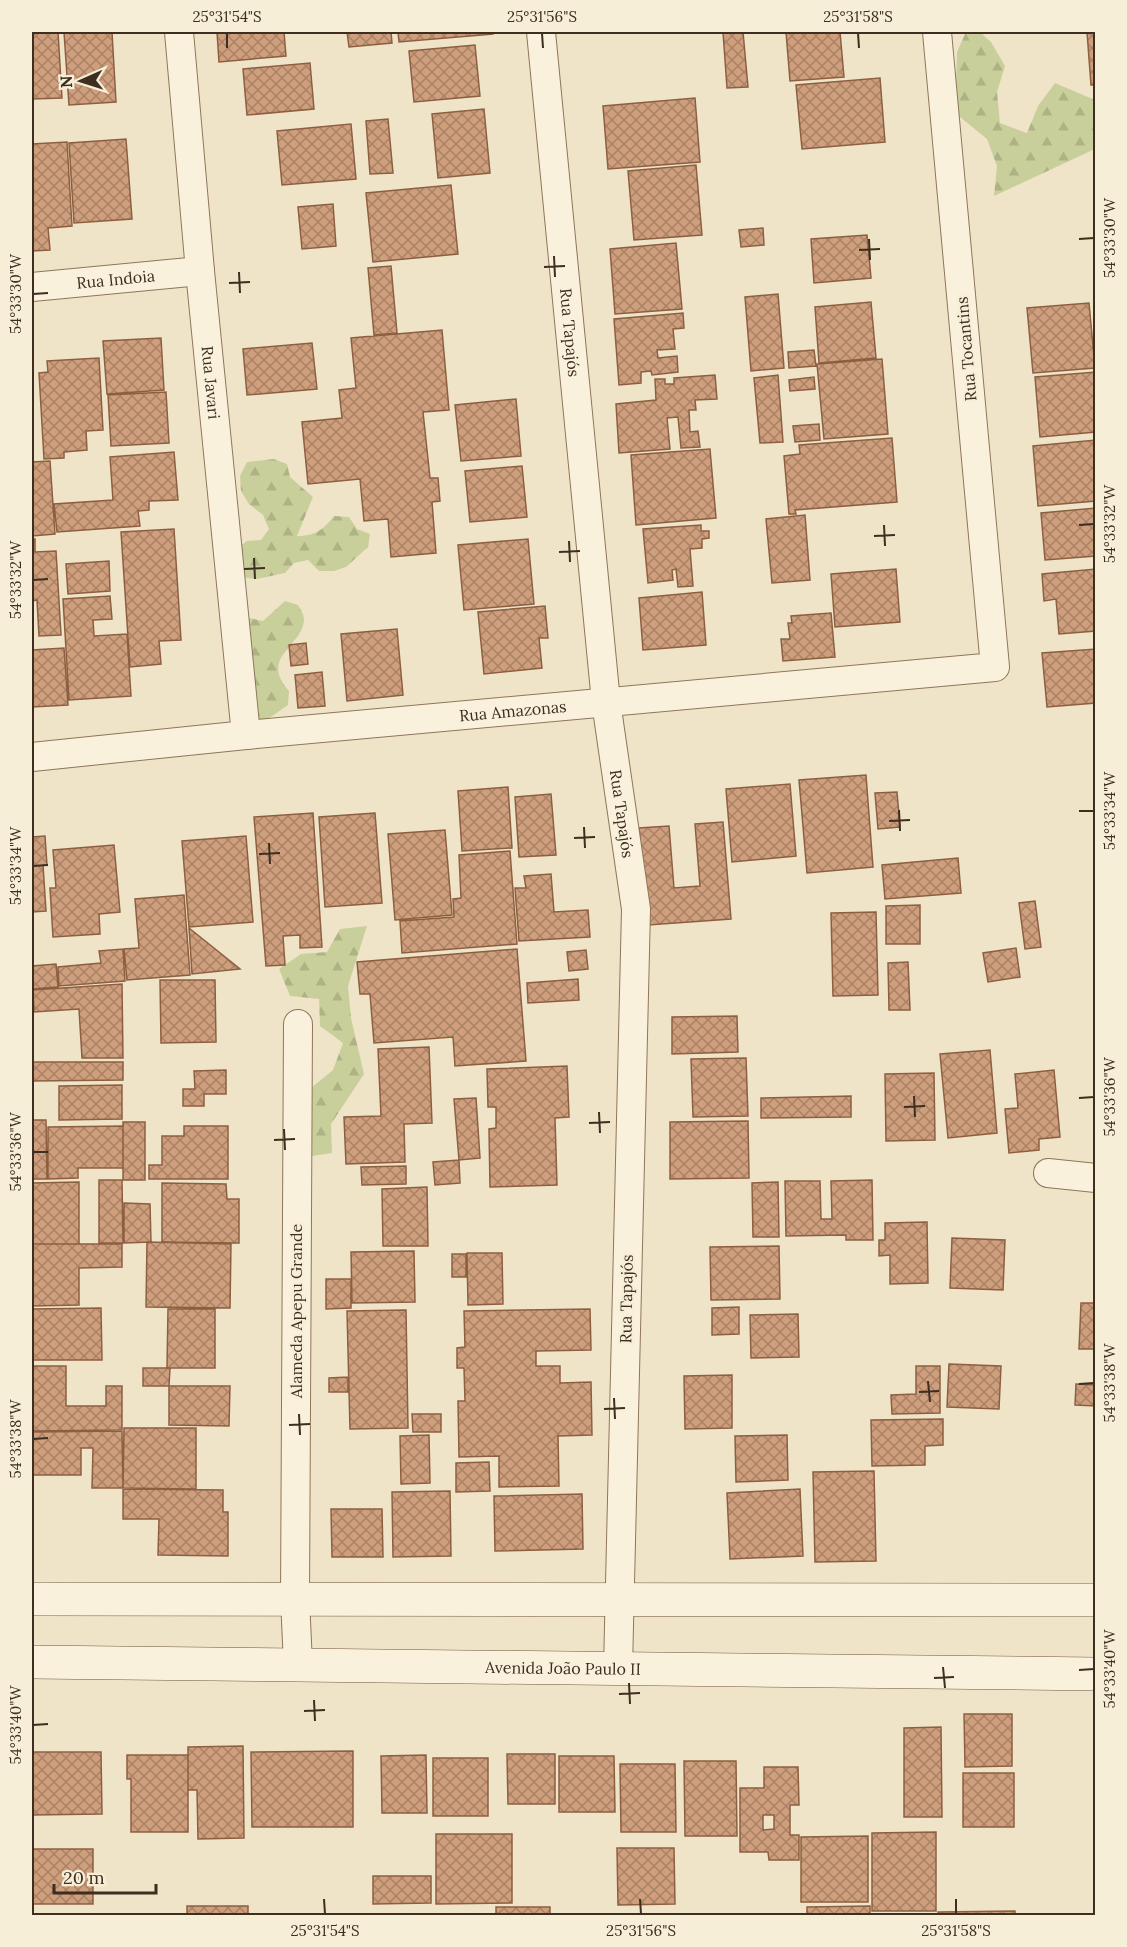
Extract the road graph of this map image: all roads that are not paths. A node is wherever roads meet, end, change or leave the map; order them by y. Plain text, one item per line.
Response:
1 (179, 32) edge
2 (541, 32) edge
3 (937, 32) edge
4 (200, 271) junction
5 (32, 287) edge
6 (994, 667) joint
7 (606, 702) junction
8 (246, 735) junction
9 (32, 757) edge
10 (298, 1024) dead end
11 (1048, 1173) dead end
12 (1095, 1178) edge
13 (32, 1599) edge
14 (295, 1599) junction
15 (619, 1600) junction
16 (1095, 1600) edge
17 (32, 1662) edge
18 (298, 1664) junction
19 (618, 1668) junction
20 (1095, 1674) edge

1 - 4 street, Rua Javari
2 - 7 street, Rua Tapajós
3 - 6 street, Rua Tocantins
4 - 5 street, Rua Indoia
4 - 8 street, Rua Javari
6 - 7 street, Rua Amazonas
7 - 8 street, Rua Amazonas
7 - 15 street, Rua Tapajós
8 - 9 street, Rua Amazonas
10 - 14 street, Alameda Apepu Grande
11 - 12 street
13 - 14 main road
14 - 15 main road
14 - 18 street, Alameda Apepu Grande
15 - 16 main road
15 - 19 street, Rua Tapajós
17 - 18 main road, Avenida João Paulo II
18 - 19 main road, Avenida João Paulo II
19 - 20 main road, Avenida João Paulo II

